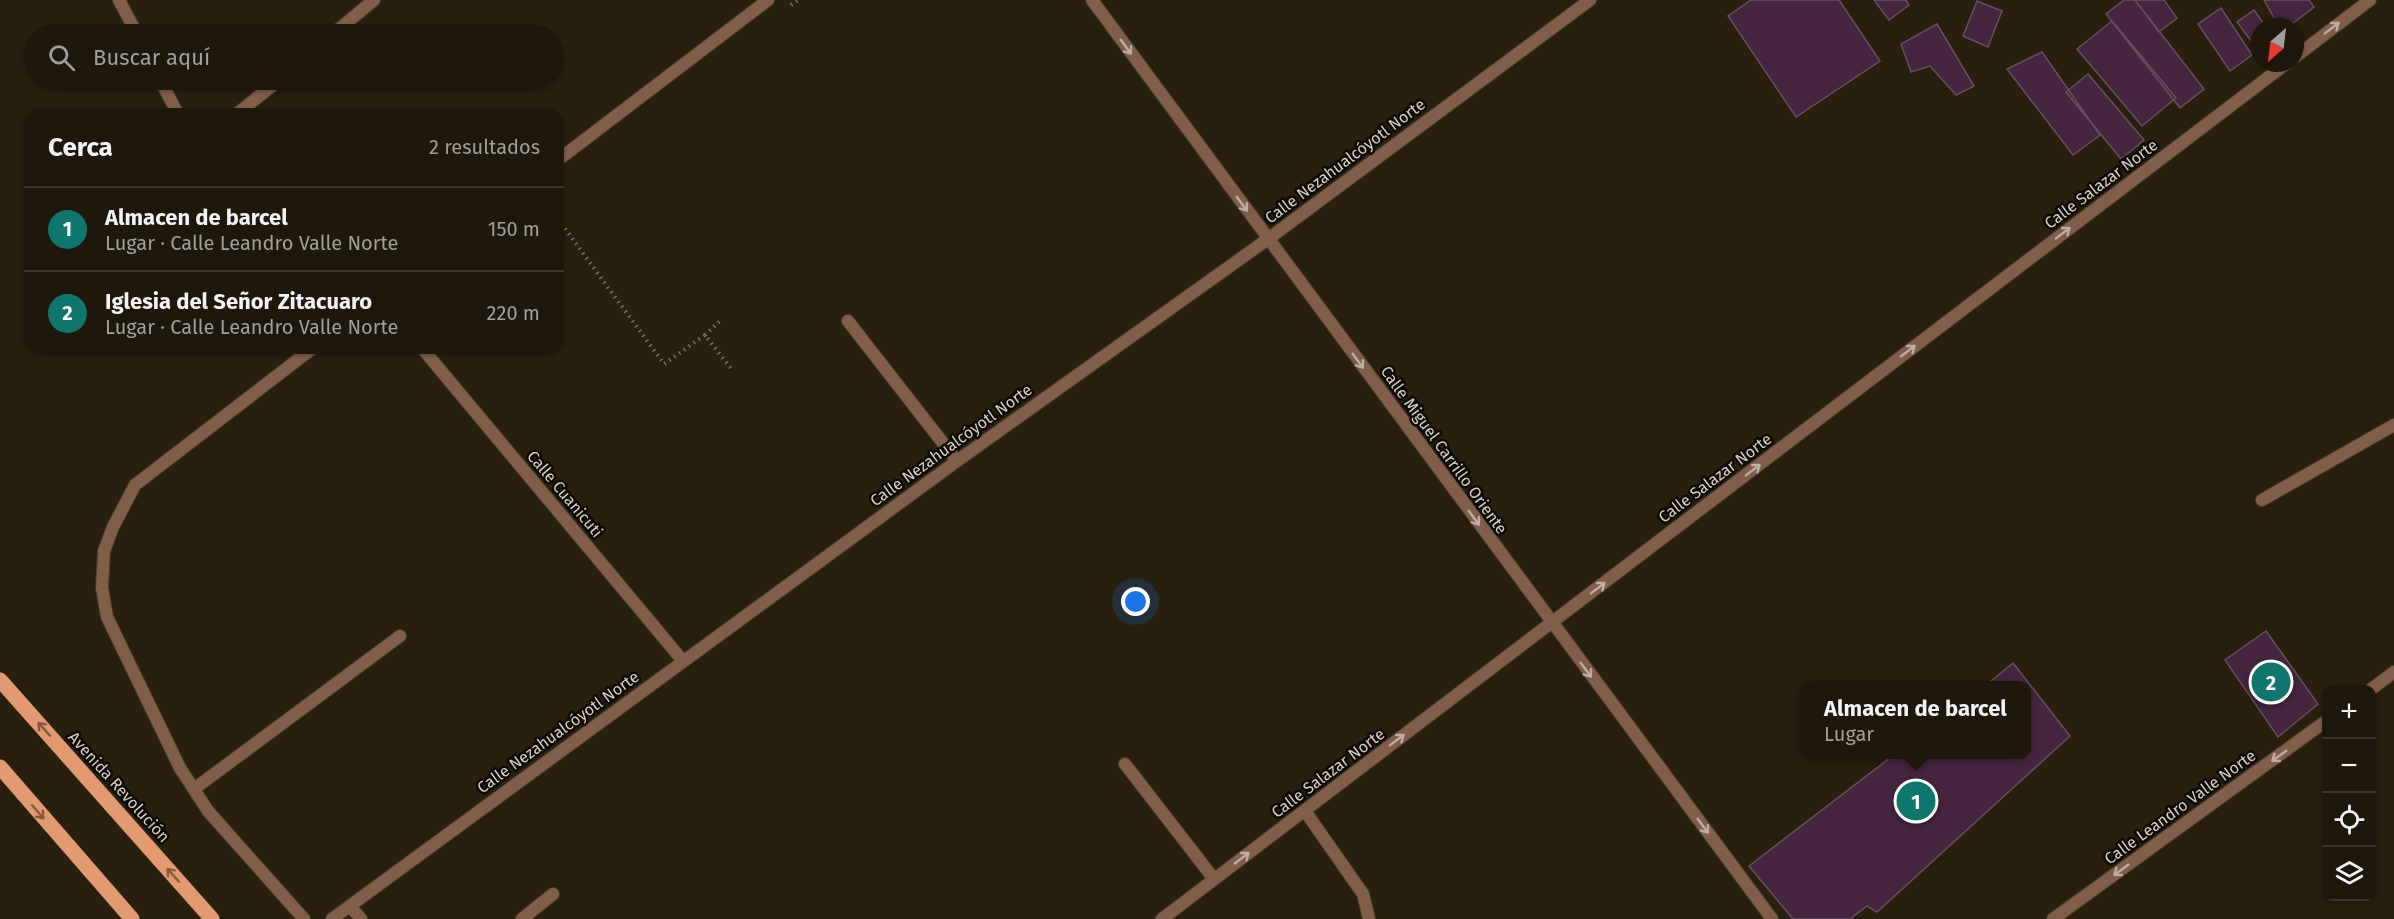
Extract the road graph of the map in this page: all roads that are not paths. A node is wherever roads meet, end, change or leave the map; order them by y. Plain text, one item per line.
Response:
1 (119, 0) edge
2 (374, 0) edge
3 (768, 0) edge
4 (1092, 0) edge
5 (1590, 0) edge
6 (2370, 0) edge
7 (132, 24) edge
8 (345, 24) edge
9 (2304, 50) edge
10 (2275, 72) edge
11 (165, 90) edge
12 (267, 90) edge
13 (175, 108) edge
14 (244, 108) edge
15 (564, 155) edge
16 (1268, 239) junction
17 (848, 321) dead end
18 (298, 354) edge
19 (427, 354) edge
20 (2394, 425) edge
21 (957, 460) junction
22 (2262, 500) dead end
23 (1551, 623) junction
24 (400, 636) dead end
25 (683, 661) junction
26 (2394, 672) edge
27 (0, 680) edge
28 (2376, 686) edge
29 (2322, 724) edge
30 (1125, 764) dead end
31 (0, 767) edge
32 (194, 789) junction
33 (1305, 811) junction
34 (1214, 879) junction
35 (553, 894) dead end
36 (350, 906) junction
37 (132, 919) edge
38 (212, 919) edge
39 (304, 919) edge
40 (332, 919) edge
41 (361, 919) edge
42 (522, 919) edge
43 (1162, 919) edge
44 (1369, 919) edge
45 (1772, 919) edge
46 (2053, 919) edge

1 - 7 street
2 - 8 street
3 - 15 street
4 -> 16 street, Calle Miguel Carrillo Oriente
5 - 16 street, Calle Nezahualcóyotl Norte
9 -> 6 street
23 -> 10 street, Calle Salazar Norte
11 - 13 street
12 - 14 street
16 - 21 street, Calle Nezahualcóyotl Norte
16 -> 23 street, Calle Miguel Carrillo Oriente
17 - 21 street
18 - 32 street
19 - 25 street, Calle Cuanicuti
20 - 22 street
21 - 25 street, Calle Nezahualcóyotl Norte
33 -> 23 street, Calle Salazar Norte
23 -> 45 street, Calle Miguel Carrillo Oriente
24 - 32 street
25 - 36 street, Calle Nezahualcóyotl Norte
26 - 28 street
38 -> 27 main road, Avenida Revolución
29 -> 46 street, Calle Leandro Valle Norte
30 - 34 street
31 -> 37 main road
32 - 39 street
34 -> 33 street, Calle Salazar Norte
33 - 44 street
34 - 43 street, Calle Salazar Norte
35 - 42 street
36 - 40 street, Calle Nezahualcóyotl Norte
36 - 41 street

